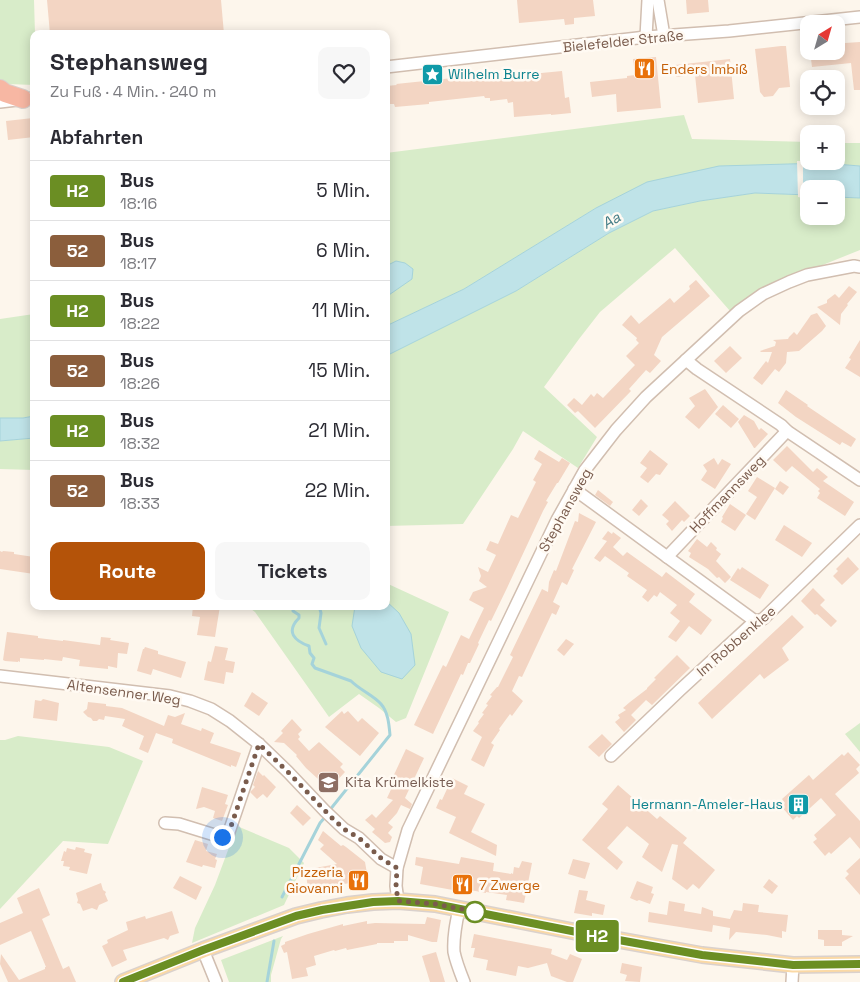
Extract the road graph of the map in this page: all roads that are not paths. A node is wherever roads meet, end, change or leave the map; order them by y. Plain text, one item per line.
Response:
1 (648, 0) edge
2 (658, 0) edge
3 (860, 17) edge
4 (664, 36) junction
5 (646, 38) junction
6 (390, 67) edge
7 (0, 89) edge
8 (29, 99) edge
9 (0, 102) edge
10 (860, 267) edge
11 (686, 360) junction
12 (786, 431) junction
13 (860, 480) edge
14 (574, 489) junction
15 (860, 525) edge
16 (667, 557) junction
17 (756, 621) junction
18 (0, 676) edge
19 (259, 744) junction
20 (611, 756) dead end
21 (165, 823) dead end
22 (397, 868) junction
23 (398, 901) junction
24 (459, 909) junction
25 (203, 950) junction
26 (860, 964) edge
27 (793, 965) junction
28 (122, 982) edge
29 (216, 982) edge
30 (464, 982) edge
31 (792, 982) edge

1 - 5 street
2 - 4 street
3 - 4 street, Bielefelder Straße
4 - 5 street, Bielefelder Straße
5 - 6 street, Bielefelder Straße
7 - 8 highway
8 - 9 street
10 - 11 street, Stephansweg
11 - 12 street
11 - 14 street, Stephansweg
12 - 13 street
12 - 16 street, Hoffmannsweg
14 - 16 street
14 - 22 street, Stephansweg
15 - 17 street, Im Robbenklee
16 - 17 street
17 - 20 street, Im Robbenklee
18 - 19 street, Altensenner Weg
19 - 21 street
19 - 22 street, Altensenner Weg
22 - 23 street, Stephansweg
23 - 24 main road
23 - 25 main road
24 - 27 main road
24 - 30 street
25 - 28 main road
25 - 29 street
26 - 27 main road
27 - 31 street

